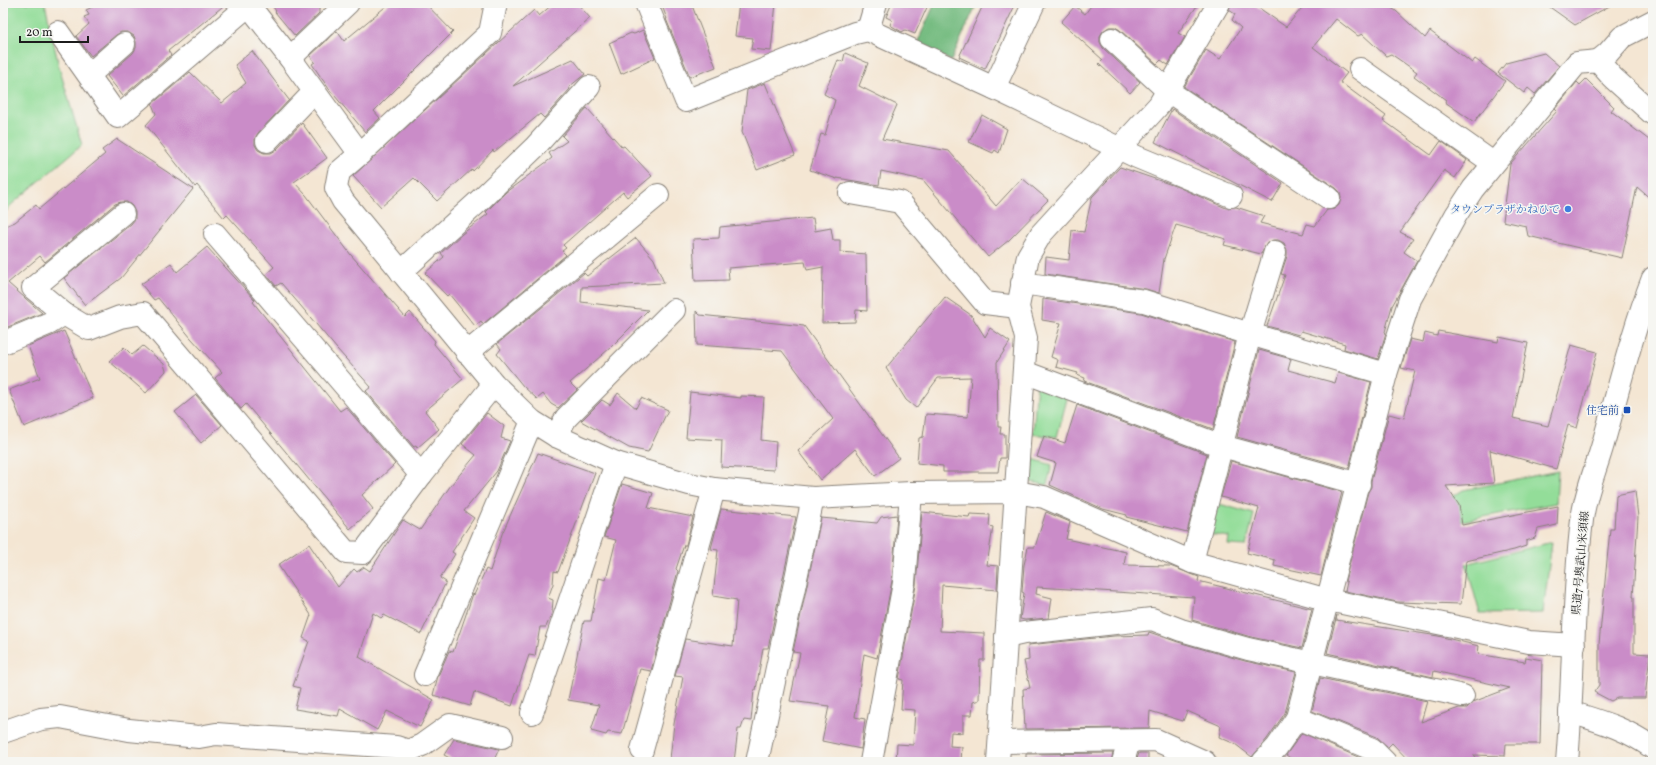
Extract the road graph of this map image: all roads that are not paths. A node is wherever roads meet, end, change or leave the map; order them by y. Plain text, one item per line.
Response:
1 (348, 3) edge
2 (496, 3) edge
3 (646, 3) edge
4 (876, 3) edge
5 (1034, 3) edge
6 (248, 4) edge
7 (1216, 4) edge
8 (1653, 21) edge
9 (868, 30) junction
10 (58, 32) dead end
11 (1112, 39) dead end
12 (124, 44) dead end
13 (290, 58) junction
14 (1598, 61) junction
15 (1360, 69) dead end
16 (89, 75) junction
17 (589, 87) dead end
18 (994, 88) junction
19 (1168, 91) junction
20 (314, 92) junction
21 (1653, 114) edge
22 (267, 141) dead end
23 (1118, 149) junction
24 (360, 154) junction
25 (1492, 164) junction
26 (850, 193) dead end
27 (658, 195) dead end
28 (1231, 196) dead end
29 (1329, 198) dead end
30 (123, 214) dead end
31 (215, 234) dead end
32 (1275, 252) dead end
33 (402, 272) junction
34 (1653, 278) edge
35 (1022, 283) junction
36 (1018, 307) junction
37 (674, 310) dead end
38 (64, 314) junction
39 (1250, 334) junction
40 (6, 342) dead end
41 (467, 352) junction
42 (1024, 372) junction
43 (1386, 374) junction
44 (494, 384) junction
45 (532, 421) junction
46 (556, 436) junction
47 (1222, 446) junction
48 (616, 463) junction
49 (421, 475) junction
50 (1359, 484) junction
51 (714, 489) junction
52 (1016, 492) junction
53 (911, 493) junction
54 (813, 498) junction
55 (1192, 562) junction
56 (1328, 600) junction
57 (1006, 637) junction
58 (1574, 645) junction
59 (1311, 663) junction
60 (425, 675) dead end
61 (1463, 696) dead end
62 (1570, 712) junction
63 (532, 713) dead end
64 (1297, 718) junction
65 (3, 732) edge
66 (502, 737) dead end
67 (1129, 741) junction
68 (1653, 748) edge
69 (642, 750) dead end
70 (999, 752) edge
71 (406, 757) edge
72 (1198, 760) edge
73 (757, 762) edge
74 (871, 762) edge
75 (1122, 762) edge
76 (1263, 762) edge
77 (1386, 762) edge
78 (1567, 762) edge

1 - 13 street
2 - 24 street
3 - 9 street
4 - 9 street
5 - 18 street
6 - 13 street
6 - 16 street
7 - 19 street
8 - 14 street
9 - 18 street
10 - 16 street
11 - 19 street
12 - 16 street
13 - 20 street
14 - 21 street
14 - 25 street
15 - 25 street
17 - 33 street
18 - 23 street
19 - 23 street
19 - 29 street
20 - 22 street
20 - 24 street
23 - 28 street
23 - 35 street
24 - 33 street
25 - 43 street
26 - 36 street
27 - 41 street
30 - 38 street
31 - 49 street
32 - 39 street
33 - 41 street
34 - 58 street, 県道7号奥武山米須線
35 - 36 street
35 - 39 street
36 - 42 street
37 - 46 street
38 - 40 street
38 - 49 street
39 - 43 street
39 - 47 street
41 - 44 street
42 - 47 street
42 - 52 street
43 - 50 street
44 - 45 street
44 - 49 street
45 - 46 street
45 - 60 street
46 - 48 street
47 - 50 street
47 - 55 street
48 - 51 street
48 - 63 street
50 - 56 street
51 - 54 street
51 - 69 street
52 - 53 street
52 - 55 street
52 - 57 street
53 - 54 street
53 - 74 street
54 - 73 street
55 - 56 street
56 - 58 street
56 - 59 street
57 - 59 street
57 - 70 street
58 - 62 street, 県道7号奥武山米須線
59 - 61 street
59 - 64 street
62 - 68 street
62 - 78 street, 県道7号奥武山米須線
64 - 76 street
64 - 77 street
65 - 71 street
66 - 71 street
67 - 70 street
67 - 72 street
67 - 75 street

